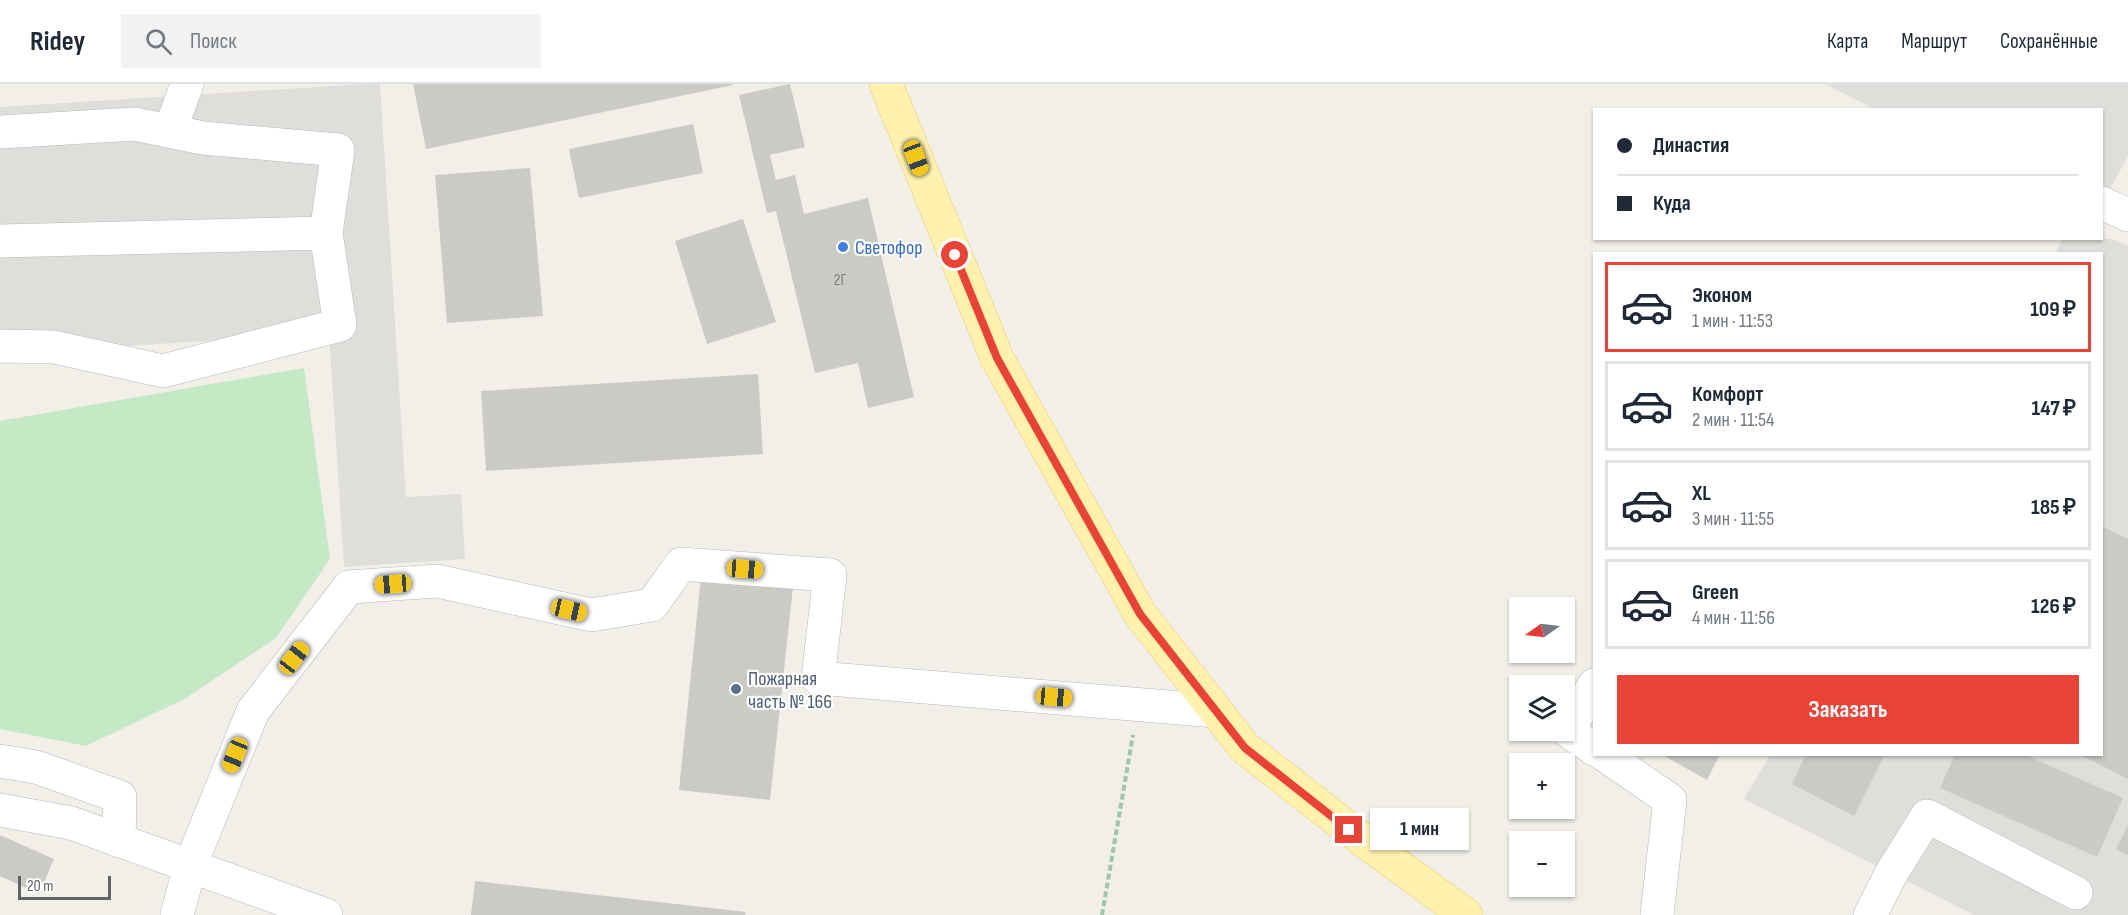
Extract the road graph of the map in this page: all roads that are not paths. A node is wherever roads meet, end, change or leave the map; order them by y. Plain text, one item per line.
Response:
1 (187, 84) edge
2 (886, 84) edge
3 (170, 131) junction
4 (0, 132) edge
5 (326, 233) junction
6 (0, 241) edge
7 (0, 346) edge
8 (1593, 687) edge
9 (1216, 711) junction
10 (1593, 748) edge
11 (1606, 756) edge
12 (0, 760) edge
13 (0, 810) edge
14 (119, 841) junction
15 (190, 866) junction
16 (2076, 893) dead end
17 (177, 915) edge
18 (326, 915) edge
19 (1466, 915) edge
20 (1657, 915) edge
21 (1870, 915) edge

1 - 3 street
2 - 9 main road
3 - 4 street
3 - 5 street
5 - 6 street
5 - 7 street
8 - 10 street
9 - 15 street
9 - 19 main road
11 - 20 street
12 - 14 street
13 - 14 street
14 - 15 street
15 - 17 street
15 - 18 street
16 - 21 street

